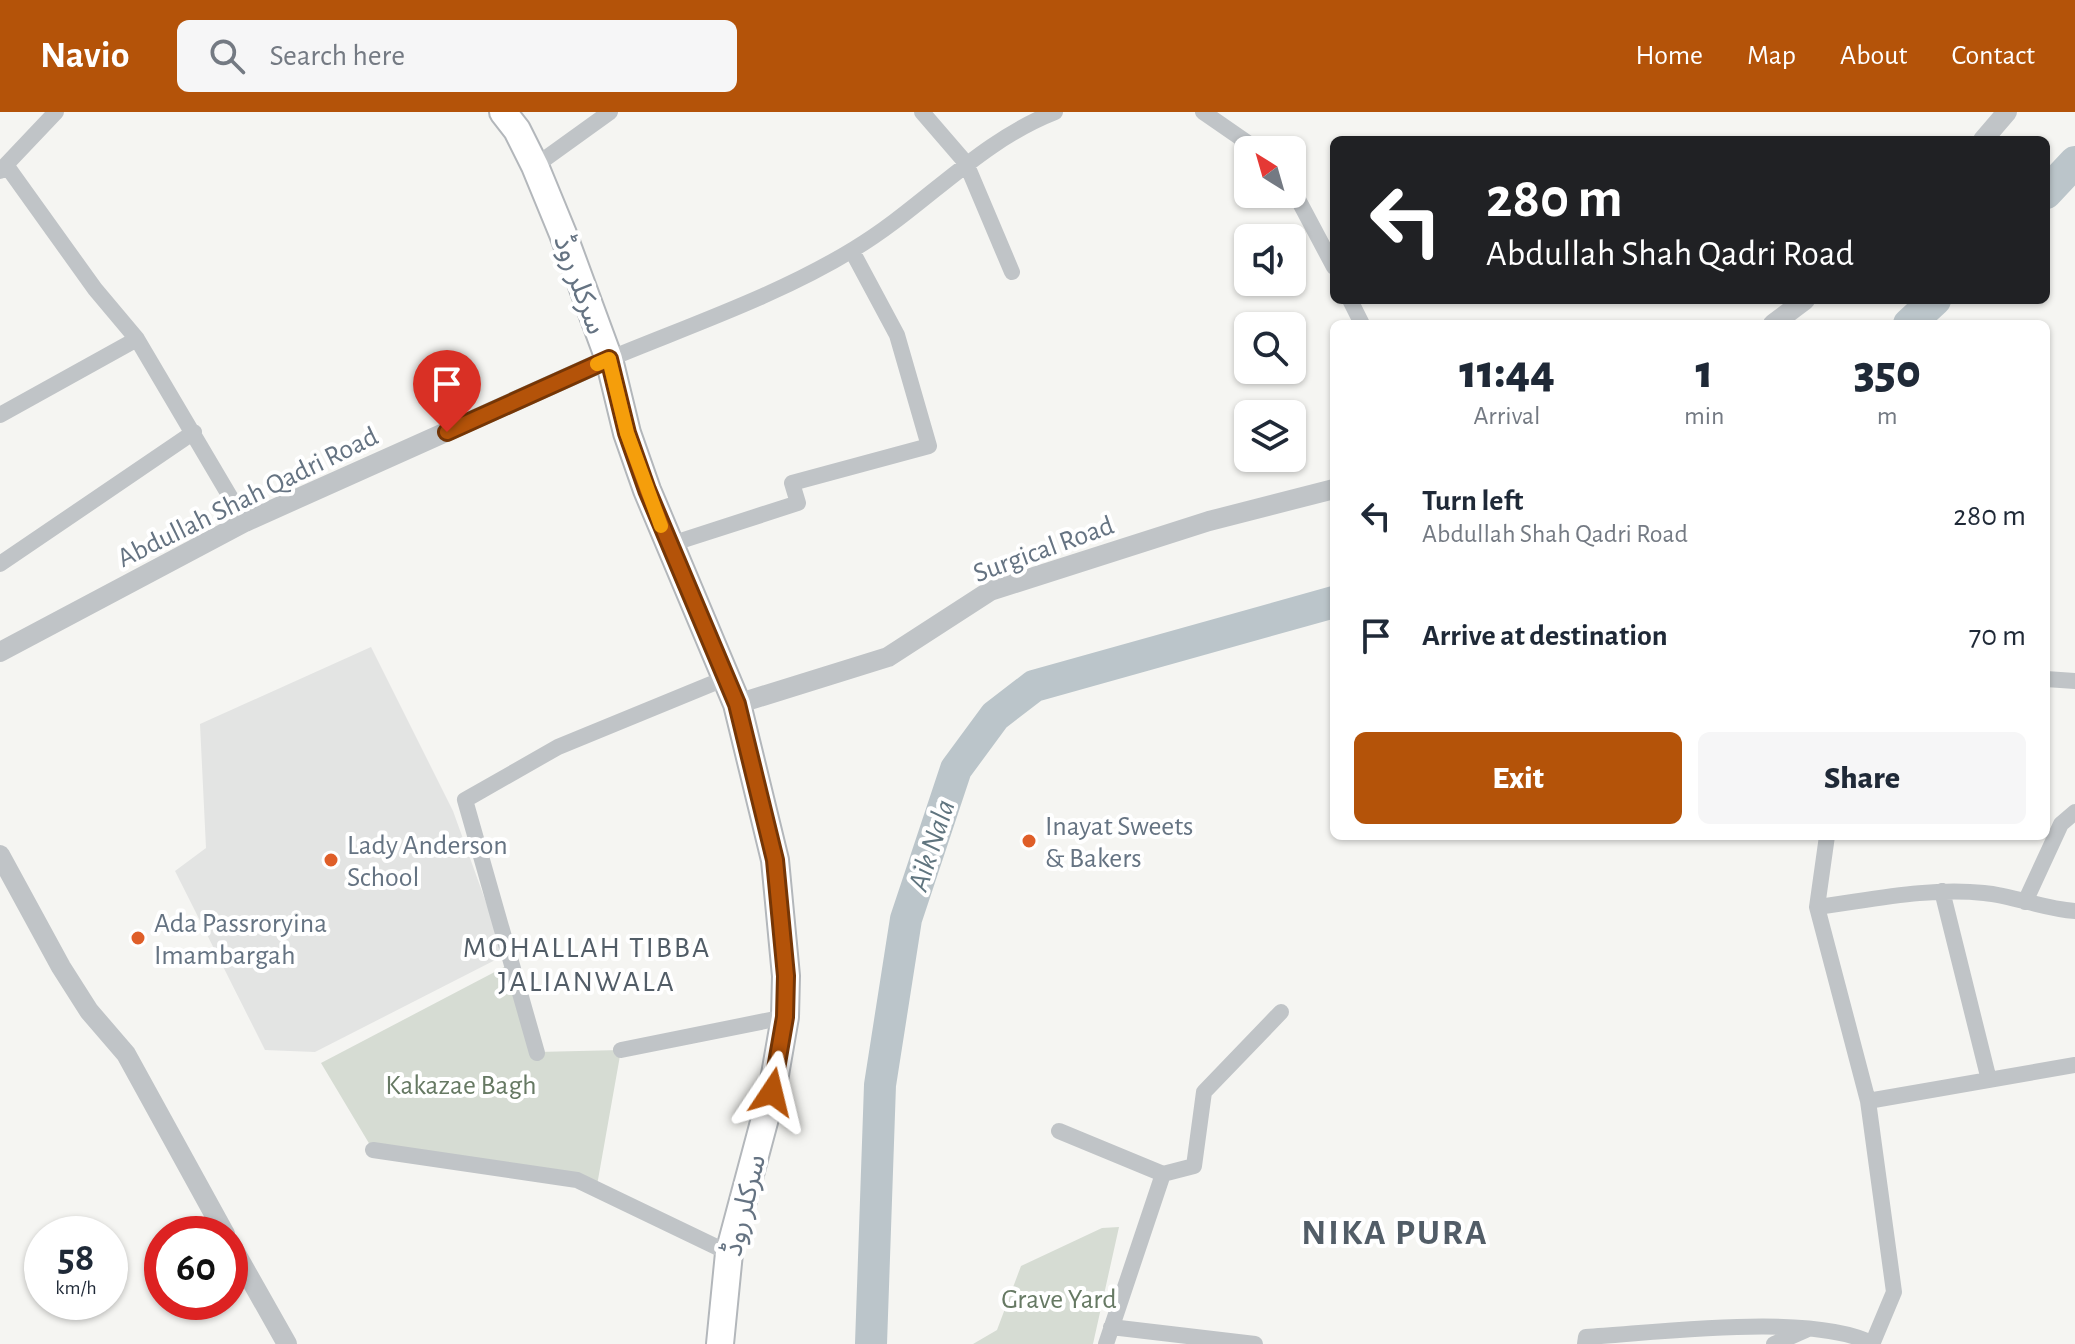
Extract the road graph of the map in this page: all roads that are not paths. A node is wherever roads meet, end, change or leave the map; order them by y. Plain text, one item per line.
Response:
1 (56, 112) edge
2 (503, 112) edge
3 (610, 112) edge
4 (922, 112) edge
5 (1055, 112) edge
6 (1203, 112) edge
7 (2007, 112) edge
8 (1238, 136) edge
9 (1986, 136) edge
10 (966, 163) junction
11 (535, 166) junction
12 (3, 168) edge
13 (1303, 208) edge
14 (852, 251) junction
15 (1330, 259) edge
16 (1012, 272) dead end
17 (1800, 304) edge
18 (1778, 320) edge
19 (137, 339) junction
20 (609, 359) junction
21 (0, 415) edge
22 (194, 432) junction
23 (1330, 490) edge
24 (245, 522) junction
25 (668, 545) junction
26 (0, 564) edge
27 (0, 652) edge
28 (726, 678) junction
29 (2050, 679) edge
30 (2075, 681) edge
31 (737, 704) junction
32 (2075, 812) edge
33 (1826, 840) edge
34 (0, 855) edge
35 (1942, 891) junction
36 (2025, 902) junction
37 (1817, 907) junction
38 (2075, 911) edge
39 (1281, 1012) dead end
40 (785, 1017) junction
41 (621, 1050) dead end
42 (537, 1053) dead end
43 (2075, 1065) edge
44 (1989, 1080) junction
45 (1868, 1101) junction
46 (1059, 1131) dead end
47 (373, 1150) dead end
48 (1163, 1174) junction
49 (215, 1216) edge
50 (729, 1253) junction
51 (248, 1275) edge
52 (1111, 1327) junction
53 (1808, 1329) junction
54 (1873, 1343) edge
55 (287, 1344) edge
56 (720, 1344) edge
57 (1106, 1344) edge
58 (1255, 1344) edge
59 (1585, 1344) edge
60 (1774, 1344) edge

1 - 12 street
2 - 11 main road, سرکلر روڈ
3 - 11 street
4 - 10 street
5 - 10 street
6 - 8 street
7 - 9 street
10 - 14 street
10 - 16 street
11 - 20 main road, سرکلر روڈ
12 - 19 street
13 - 15 street
14 - 20 street
14 - 25 street
17 - 18 street
19 - 21 street
19 - 22 street
20 - 24 street, Abdullah Shah Qadri Road
20 - 25 main road, سرکلر روڈ
22 - 24 street
22 - 26 street
23 - 31 street, Surgical Road
24 - 27 street, Abdullah Shah Qadri Road
25 - 28 main road, سرکلر روڈ
28 - 31 main road, سرکلر روڈ
28 - 42 street
29 - 30 street
31 - 40 main road, سرکلر روڈ
32 - 36 street
33 - 37 street
34 - 49 street
35 - 36 street
35 - 37 street
35 - 44 street
36 - 38 street
37 - 45 street
39 - 48 street
40 - 41 street
40 - 50 main road, سرکلر روڈ
43 - 44 street
44 - 45 street
45 - 54 street
46 - 48 street
47 - 50 street
48 - 52 street
50 - 56 main road, سرکلر روڈ
51 - 55 street
52 - 57 street
52 - 58 street
53 - 54 street
53 - 59 street
53 - 60 street

